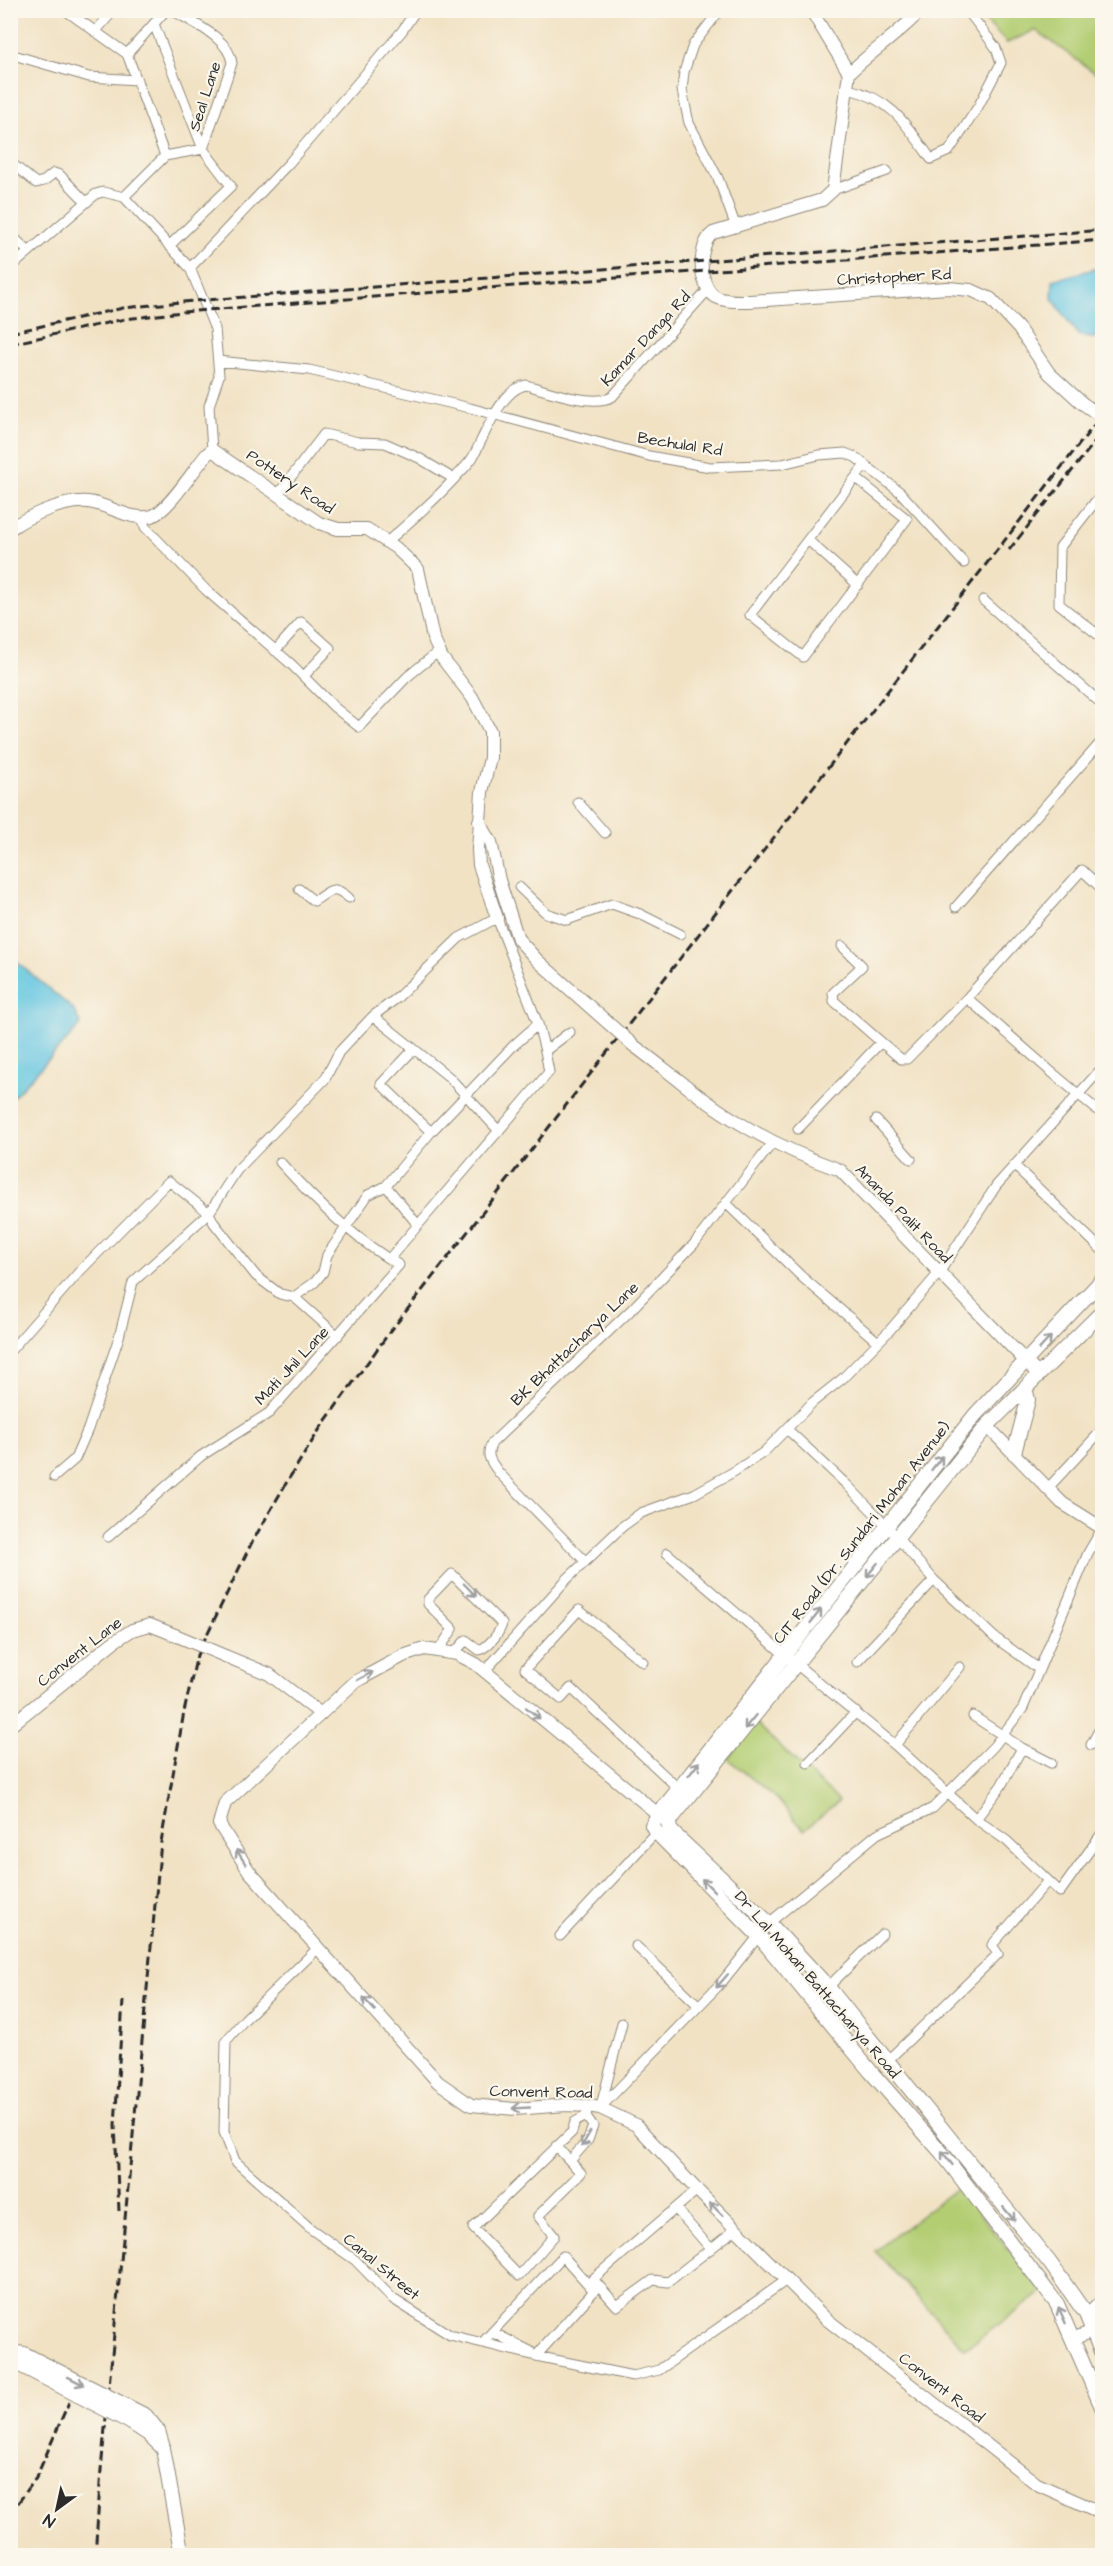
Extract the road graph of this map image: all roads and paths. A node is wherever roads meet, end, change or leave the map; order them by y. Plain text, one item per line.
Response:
1 (65, 10) edge
2 (114, 10) edge
3 (166, 10) edge
4 (172, 10) edge
5 (416, 10) edge
6 (720, 10) edge
7 (811, 10) edge
8 (921, 10) edge
9 (967, 10) edge
10 (154, 24) junction
11 (95, 32) junction
12 (127, 54) junction
13 (11, 55) edge
14 (849, 73) junction
15 (137, 80) junction
16 (848, 89) junction
17 (203, 149) junction
18 (165, 156) junction
19 (10, 162) edge
20 (886, 171) dead end
21 (833, 190) junction
22 (124, 197) junction
23 (86, 202) junction
24 (736, 226) junction
25 (10, 234) edge
26 (169, 246) junction
27 (29, 252) junction
28 (10, 268) edge
29 (190, 268) junction
30 (708, 290) junction
31 (218, 361) junction
32 (495, 415) junction
33 (1102, 417) edge
34 (212, 450) junction
35 (866, 465) junction
36 (454, 478) junction
37 (856, 478) junction
38 (278, 494) junction
39 (1102, 509) edge
40 (142, 517) junction
41 (10, 529) edge
42 (809, 541) junction
43 (388, 542) junction
44 (964, 563) dead end
45 (858, 585) junction
46 (983, 600) dead end
47 (1102, 628) edge
48 (275, 651) junction
49 (439, 651) junction
50 (304, 676) junction
51 (1102, 704) edge
52 (1102, 741) edge
53 (578, 802) dead end
54 (479, 820) junction
55 (605, 834) dead end
56 (519, 887) dead end
57 (299, 889) dead end
58 (1102, 889) edge
59 (349, 898) dead end
60 (956, 907) dead end
61 (497, 918) junction
62 (680, 934) dead end
63 (842, 946) dead end
64 (967, 998) junction
65 (373, 1016) junction
66 (538, 1024) junction
67 (570, 1032) dead end
68 (881, 1042) junction
69 (414, 1049) junction
70 (545, 1051) junction
71 (1102, 1068) edge
72 (1077, 1094) junction
73 (466, 1095) junction
74 (1102, 1114) edge
75 (876, 1120) dead end
76 (798, 1129) dead end
77 (499, 1131) junction
78 (431, 1132) junction
79 (774, 1141) junction
80 (911, 1159) dead end
81 (280, 1162) dead end
82 (1014, 1165) junction
83 (386, 1186) junction
84 (726, 1203) junction
85 (209, 1213) junction
86 (346, 1225) junction
87 (418, 1225) junction
88 (1102, 1250) edge
89 (389, 1259) junction
90 (939, 1273) junction
91 (1102, 1280) edge
92 (294, 1297) junction
93 (1102, 1312) edge
94 (338, 1336) junction
95 (878, 1342) junction
96 (10, 1351) edge
97 (1027, 1363) junction
98 (1039, 1375) junction
99 (1025, 1388) junction
100 (987, 1426) junction
101 (788, 1430) junction
102 (1102, 1430) edge
103 (1014, 1453) junction
104 (54, 1477) dead end
105 (1048, 1488) junction
106 (887, 1526) junction
107 (1102, 1529) edge
108 (108, 1537) dead end
109 (898, 1538) junction
110 (667, 1552) dead end
111 (585, 1561) junction
112 (934, 1580) junction
113 (453, 1629) junction
114 (466, 1640) junction
115 (438, 1650) junction
116 (454, 1653) junction
117 (785, 1655) junction
118 (643, 1662) dead end
119 (856, 1662) dead end
120 (796, 1664) junction
121 (960, 1667) dead end
122 (1039, 1669) junction
123 (484, 1672) junction
124 (856, 1712) junction
125 (321, 1714) junction
126 (973, 1716) dead end
127 (1102, 1725) edge
128 (10, 1726) edge
129 (1002, 1735) junction
130 (895, 1745) junction
131 (1091, 1745) dead end
132 (1022, 1748) junction
133 (1051, 1763) dead end
134 (808, 1764) dead end
135 (678, 1788) junction
136 (947, 1794) junction
137 (663, 1819) junction
138 (976, 1819) junction
139 (656, 1832) junction
140 (1102, 1833) edge
141 (1047, 1882) junction
142 (769, 1923) junction
143 (882, 1934) dead end
144 (560, 1936) dead end
145 (759, 1936) junction
146 (636, 1946) dead end
147 (318, 1948) junction
148 (828, 1987) junction
149 (699, 2006) junction
150 (622, 2024) dead end
151 (887, 2061) junction
152 (591, 2110) junction
153 (556, 2146) junction
154 (570, 2161) junction
155 (697, 2190) junction
156 (676, 2209) junction
157 (736, 2229) junction
158 (711, 2249) junction
159 (788, 2279) junction
160 (1102, 2299) edge
161 (1086, 2314) junction
162 (492, 2332) junction
163 (1098, 2335) edge
164 (1072, 2339) junction
165 (482, 2343) junction
166 (1102, 2354) edge
167 (536, 2355) junction
168 (16, 2357) edge
169 (1102, 2407) edge
170 (1102, 2513) edge
171 (182, 2556) edge

1 - 11 street
2 - 11 street
3 - 10 street
4 - 17 street, Seal Lane
5 - 29 street
6 - 24 street
7 - 14 street
8 - 14 street
9 - 16 street
10 - 12 street
10 - 17 street, Seal Lane
11 - 12 street
12 - 15 street
13 - 15 street
14 - 16 street
15 - 18 street
16 - 21 street
17 - 18 street, Seal Lane
17 - 26 street, Seal Lane
18 - 22 street
19 - 23 street
20 - 21 street
21 - 24 street
22 - 23 street
22 - 26 street
23 - 27 street
24 - 30 street
25 - 27 street
26 - 29 street
27 - 28 street
29 - 31 street
30 - 32 street, Kamar Danga Rd
30 - 33 street, Christopher Rd, bridge
31 - 32 street, Bechulal Rd
31 - 34 street
32 - 35 street, Bechulal Rd
32 - 36 street, Kamar Danga Rd
34 - 38 street, Pottery Road
34 - 40 street
35 - 37 street
35 - 44 street, Bechulal Rd
36 - 38 street
36 - 43 street, Kamar Danga Rd
37 - 42 street
37 - 45 street
38 - 43 street, Pottery Road
39 - 47 street
40 - 41 street
40 - 48 street
42 - 45 street
42 - 45 street
43 - 49 street, Pottery Road
46 - 51 street
48 - 50 street
48 - 50 street
49 - 50 street
49 - 54 street, Pottery Road
52 - 60 street
53 - 55 street
54 - 61 street, Pottery Road
54 - 79 street, Ananda Palit Road, bridge
56 - 62 street
57 - 59 street
58 - 64 street
61 - 65 street
61 - 66 street
63 - 68 street
64 - 68 street
64 - 72 street
65 - 69 street
65 - 85 street
66 - 70 street
66 - 73 street
67 - 70 street
68 - 76 street
69 - 73 street
69 - 78 street
70 - 77 street
71 - 72 street
72 - 74 street
72 - 82 street
73 - 77 street
73 - 78 street
75 - 80 street
77 - 87 street
78 - 83 street
79 - 84 street, BK Bhattacharya Lane
79 - 90 street, Ananda Palit Road
81 - 86 street
82 - 88 street
82 - 90 street
83 - 86 street
83 - 87 street
84 - 95 street
84 - 111 street, BK Bhattacharya Lane
85 - 92 street
85 - 96 street
85 - 104 street
86 - 89 street
86 - 92 street
87 - 89 street
89 - 94 street, Mati Jhil Lane
90 - 95 street
90 - 97 street, Ananda Palit Road
97 -> 91 main road, CIT Road (Dr. Sundari Mohan Avenue)
92 - 94 street
93 - 98 main road, CIT Road (Dr. Sundari Mohan Avenue)
94 - 108 street, Mati Jhil Lane
95 - 101 street
97 - 98 street, Ananda Palit Road
106 -> 97 main road, CIT Road (Dr. Sundari Mohan Avenue)
98 - 99 main road, CIT Road (Dr. Sundari Mohan Avenue)
99 - 100 main road, CIT Road (Dr. Sundari Mohan Avenue)
99 - 103 main road
100 - 103 street
100 - 109 main road, CIT Road (Dr. Sundari Mohan Avenue)
101 - 106 street
101 - 111 street
102 - 105 street
103 - 105 street
105 - 107 street
106 - 109 street
117 -> 106 main road, CIT Road (Dr. Sundari Mohan Avenue)
107 - 122 street
109 - 112 street
109 -> 120 main road, CIT Road (Dr. Sundari Mohan Avenue)
110 - 117 street
111 - 123 street
112 - 119 street
112 - 122 street
113 - 114 street
113 -> 114 street
113 - 115 street
114 - 116 street
115 - 116 street, Convent Road
125 -> 115 street, Convent Road
116 - 123 street, Convent Road
117 - 120 street
135 -> 117 main road, CIT Road (Dr. Sundari Mohan Avenue)
118 - 135 street
120 - 124 street
120 -> 137 main road, CIT Road (Dr. Sundari Mohan Avenue)
121 - 130 street
122 - 129 street
123 -> 137 street, Convent Road
124 - 130 street
124 - 134 street
125 - 128 street, Convent Lane, bridge
147 -> 125 street, Convent Road
126 - 129 street
127 - 131 street
129 - 132 street
129 - 136 street
130 - 136 street
132 - 133 street
132 - 138 street
135 - 137 main road, CIT Road (Dr. Sundari Mohan Avenue)
136 - 138 street
136 - 142 street
137 - 139 main road
137 - 142 main road, Dr Lal Mohan Battacharya Road
138 - 141 street
139 - 144 street
145 -> 139 main road, Dr Lal Mohan Battacharya Road
140 - 141 street
141 - 151 street
142 - 145 street
142 - 148 main road, Dr Lal Mohan Battacharya Road
143 - 148 street
145 -> 149 street
164 -> 145 main road, Dr Lal Mohan Battacharya Road
146 - 149 street
152 -> 147 street, Convent Road
147 - 165 street, Canal Street
148 - 151 main road, Dr Lal Mohan Battacharya Road
149 - 152 street
150 - 152 street
151 -> 161 main road, Dr Lal Mohan Battacharya Road
152 - 153 street
152 -> 154 street
152 - 155 street, Convent Road
153 - 154 street
153 - 154 street
155 - 156 street
157 -> 155 street, Convent Road
156 - 158 street
156 - 158 street
157 - 158 street
157 - 159 street, Convent Road
159 - 167 street, Canal Street
159 - 170 street, Convent Road
160 - 161 street
161 - 163 main road, Dr Lal Mohan Battacharya Road
162 - 165 street
162 - 167 street
162 - 167 street
163 - 164 street
163 - 166 main road, Dr Lal Mohan Battacharya Road
164 - 169 main road, Dr Lal Mohan Battacharya Road
165 - 167 street, Canal Street
168 - 171 main road, bridge

